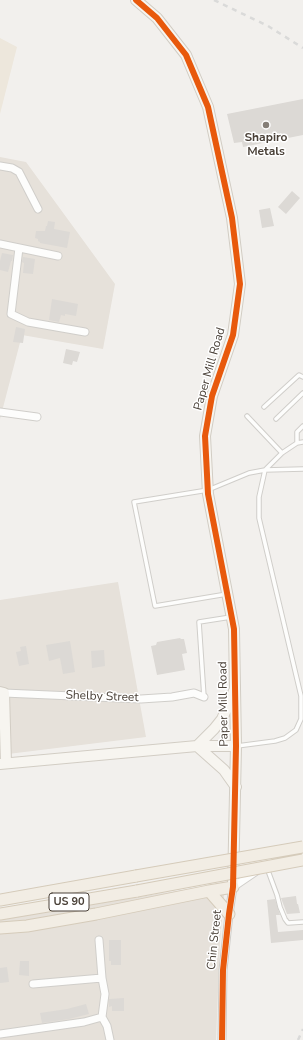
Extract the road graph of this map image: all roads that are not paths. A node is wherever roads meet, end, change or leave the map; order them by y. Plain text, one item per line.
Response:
1 (136, 0) edge
2 (0, 166) edge
3 (38, 209) dead end
4 (0, 244) edge
5 (19, 248) junction
6 (58, 256) dead end
7 (85, 332) dead end
8 (303, 377) edge
9 (303, 393) edge
10 (264, 407) dead end
11 (0, 412) edge
12 (247, 416) dead end
13 (37, 417) dead end
14 (276, 419) dead end
15 (303, 426) edge
16 (303, 442) edge
17 (297, 443) junction
18 (282, 453) junction
19 (303, 469) edge
20 (265, 470) junction
21 (208, 490) junction
22 (228, 594) junction
23 (232, 617) junction
24 (235, 687) junction
25 (2, 692) edge
26 (204, 697) joint
27 (197, 746) junction
28 (236, 746) junction
29 (3, 763) edge
30 (236, 787) junction
31 (234, 842) joint
32 (303, 847) edge
33 (303, 855) edge
34 (303, 860) edge
35 (266, 865) junction
36 (233, 887) junction
37 (210, 891) junction
38 (0, 900) edge
39 (0, 914) edge
40 (229, 914) junction
41 (303, 922) edge
42 (0, 928) edge
43 (99, 940) dead end
44 (102, 978) junction
45 (33, 984) dead end
46 (102, 1017) junction
47 (0, 1034) edge
48 (110, 1040) edge
49 (222, 1040) edge

1 - 21 street, Paper Mill Road
2 - 3 street
4 - 5 street
5 - 6 street
5 - 7 street
8 - 10 lane
9 - 14 lane
11 - 13 street
12 - 18 lane
15 - 17 lane
16 - 17 lane
17 - 18 lane
18 - 20 lane
19 - 20 lane
20 - 21 lane
20 - 28 lane
21 - 22 street, Paper Mill Road
21 - 22 lane
22 - 23 street, Paper Mill Road
23 - 24 street, Paper Mill Road
23 - 26 lane
24 - 27 street
24 - 28 street, Paper Mill Road
25 - 26 street, Shelby Street
25 - 29 street
27 - 28 street
27 - 29 street
27 - 30 street
28 - 30 street, Paper Mill Road
30 - 31 street, Paper Mill Road
31 - 36 street, Chin Street
32 - 38 main road, US 90, bridge
33 - 35 street
34 - 39 main road, US 90, bridge
35 - 36 street
35 - 41 lane
36 - 37 main road
36 - 40 street, Chin Street
37 - 40 main road
37 - 42 main road
40 - 49 street, Chin Street
43 - 44 street
44 - 45 street
44 - 46 street
46 - 47 street
46 - 48 street

